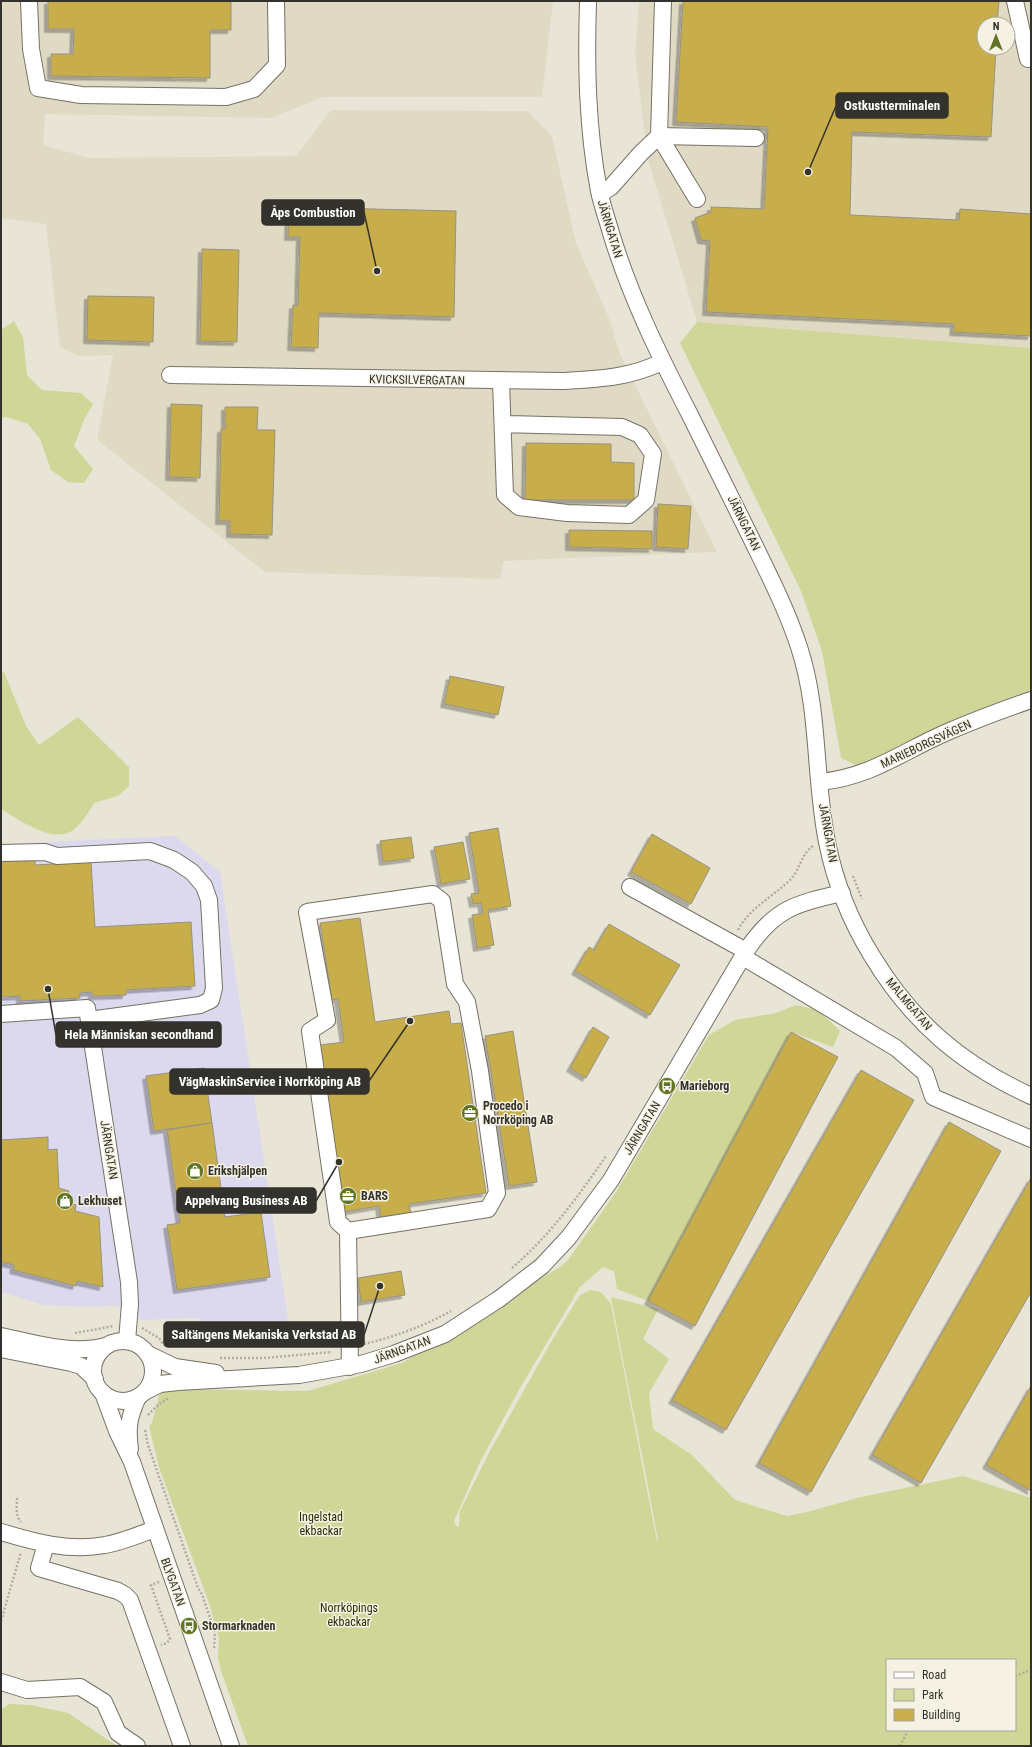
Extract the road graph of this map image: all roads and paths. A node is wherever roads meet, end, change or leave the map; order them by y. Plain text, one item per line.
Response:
1 (29, 1) edge
2 (276, 1) edge
3 (588, 1) edge
4 (663, 1) edge
5 (1015, 1) edge
6 (1028, 59) dead end
7 (659, 136) junction
8 (756, 138) dead end
9 (600, 194) junction
10 (697, 199) dead end
11 (662, 362) junction
12 (170, 375) dead end
13 (501, 381) junction
14 (502, 424) junction
15 (1031, 700) edge
16 (820, 782) junction
17 (827, 843) junction
18 (1, 853) edge
19 (630, 887) dead end
20 (842, 893) junction
21 (731, 943) junction
22 (745, 954) junction
23 (1, 1014) edge
24 (88, 1014) junction
25 (1031, 1096) edge
26 (1031, 1139) edge
27 (607, 1155) dead end
28 (348, 1231) junction
29 (511, 1269) dead end
30 (455, 1308) dead end
31 (129, 1325) junction
32 (68, 1333) dead end
33 (1, 1336) edge
34 (127, 1341) junction
35 (106, 1346) junction
36 (169, 1348) dead end
37 (350, 1348) junction
38 (1, 1349) edge
39 (148, 1354) junction
40 (213, 1357) dead end
41 (350, 1367) junction
42 (247, 1377) junction
43 (95, 1379) junction
44 (178, 1382) junction
45 (103, 1393) junction
46 (142, 1394) junction
47 (146, 1420) dead end
48 (144, 1426) dead end
49 (132, 1462) junction
50 (17, 1498) dead end
51 (155, 1529) junction
52 (1, 1532) edge
53 (25, 1539) junction
54 (46, 1544) junction
55 (191, 1570) junction
56 (172, 1577) junction
57 (1, 1621) edge
58 (147, 1650) junction
59 (214, 1655) dead end
60 (1031, 1670) edge
61 (1016, 1676) edge
62 (1, 1682) edge
63 (908, 1731) edge
64 (137, 1746) edge
65 (182, 1746) edge
66 (231, 1746) edge
67 (900, 1746) edge

1 - 2 street
3 - 9 street, JÄRNGATAN
4 - 7 street
5 - 6 street
7 - 8 street
7 - 9 street
7 - 10 street
9 - 11 street, JÄRNGATAN
11 - 13 street, KVICKSILVERGATAN
11 - 16 street, JÄRNGATAN
12 - 13 street, KVICKSILVERGATAN
13 - 14 street
14 - 14 street
15 - 16 street, MARIEBORGSVÄGEN
16 - 17 street, JÄRNGATAN
17 - 20 street, JÄRNGATAN
17 - 21 path
18 - 24 street
19 - 21 street
20 - 22 street, JÄRNGATAN
20 - 25 street, MALMGATAN
21 - 22 street
22 - 26 street
22 - 41 street, JÄRNGATAN
23 - 24 street
24 - 31 street, JÄRNGATAN
27 - 29 path
28 - 28 street
28 - 37 street
30 - 37 path
31 - 32 path
31 - 34 street, JÄRNGATAN
31 - 36 path
33 - 35 street
34 - 35 street
34 - 39 street
35 - 43 street
37 - 40 path
37 - 41 street
38 - 43 street
39 - 42 street, JÄRNGATAN
39 - 46 street
41 - 42 street, JÄRNGATAN
42 - 44 street, JÄRNGATAN
43 - 45 street
44 - 46 street, JÄRNGATAN
44 - 47 path
45 - 46 street
45 - 49 street, BLYGATAN
46 - 49 street, BLYGATAN
48 - 55 path
49 - 51 street, BLYGATAN
50 - 53 path
51 - 54 street
51 - 56 street, BLYGATAN
52 - 53 street
53 - 54 street
53 - 57 path
54 - 58 street
55 - 56 path
55 - 59 path
56 - 58 path
56 - 66 street, BLYGATAN
58 - 65 street
60 - 61 path
62 - 64 street
63 - 67 path

